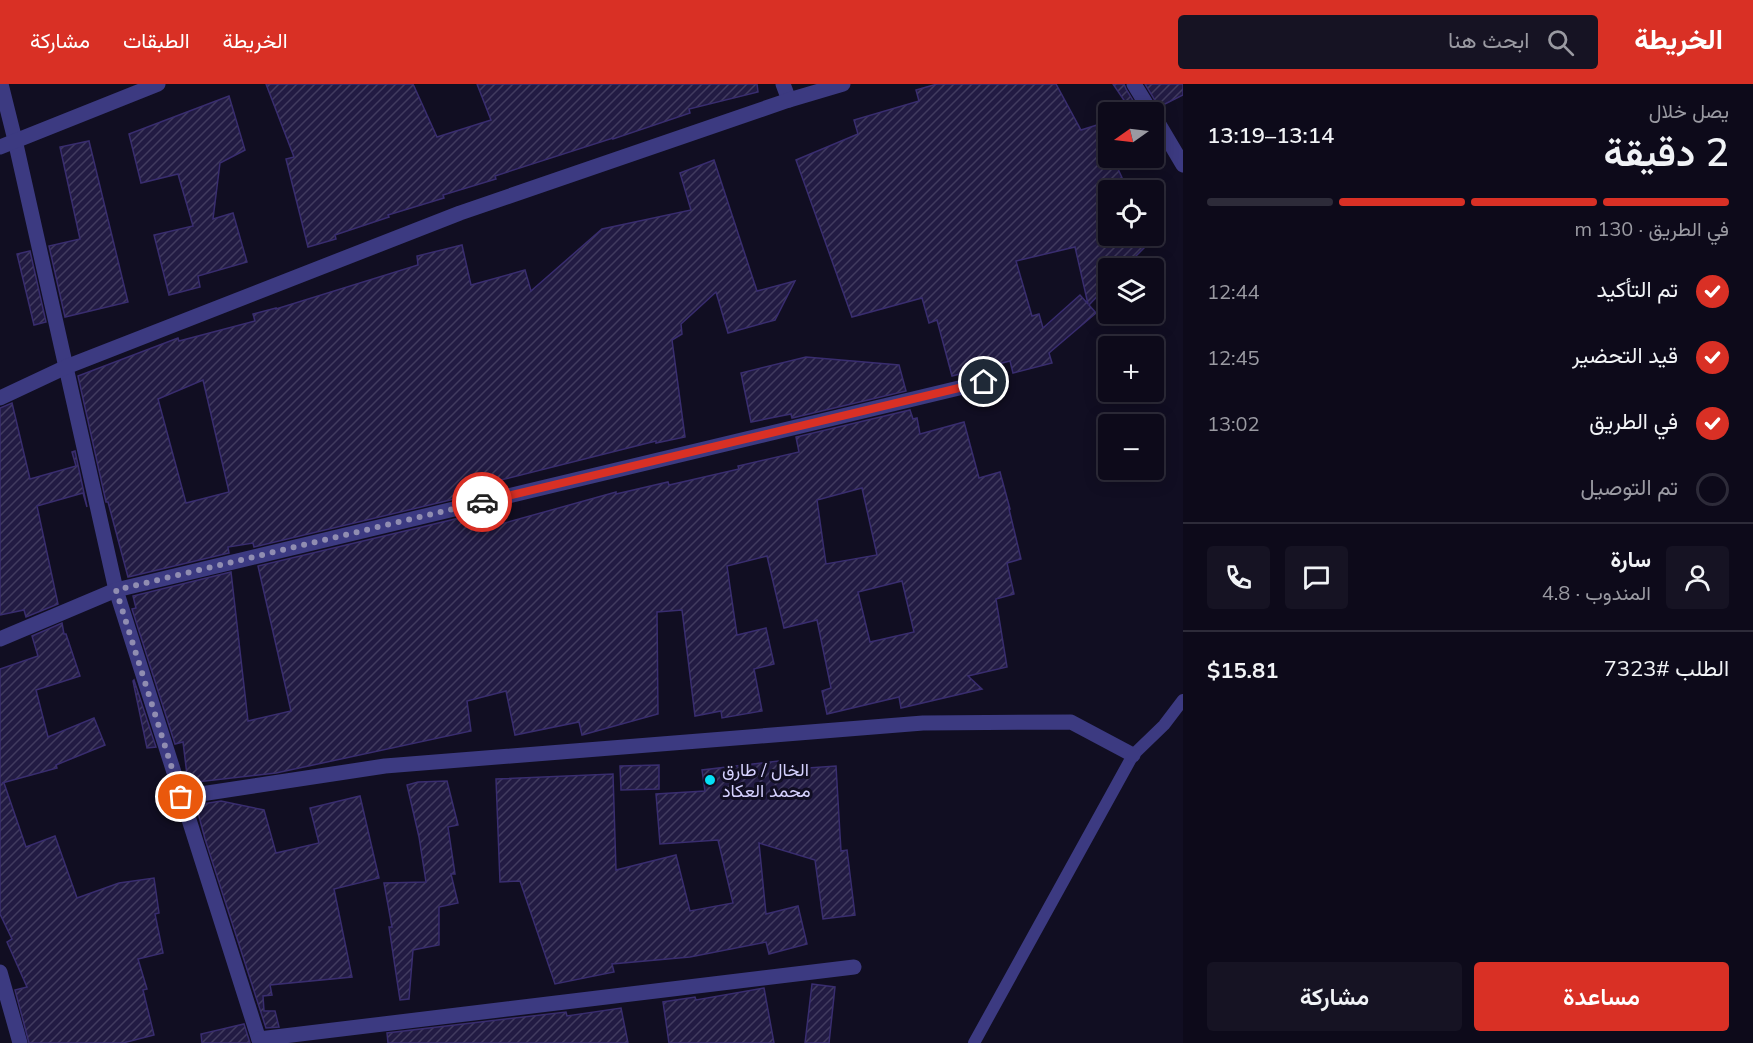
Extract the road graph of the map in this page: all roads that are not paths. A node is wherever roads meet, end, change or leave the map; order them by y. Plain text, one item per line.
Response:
1 (1, 84) edge
2 (158, 84) edge
3 (783, 84) edge
4 (843, 84) edge
5 (1134, 84) edge
6 (789, 100) junction
7 (1145, 102) edge
8 (1164, 133) edge
9 (15, 140) junction
10 (0, 147) edge
11 (1183, 165) edge
12 (66, 367) junction
13 (984, 382) dead end
14 (0, 398) edge
15 (116, 590) junction
16 (0, 639) edge
17 (1183, 700) edge
18 (1134, 755) junction
19 (181, 797) junction
20 (854, 967) dead end
21 (0, 972) edge
22 (260, 1041) edge
23 (20, 1043) edge
24 (974, 1043) edge

1 - 9 street
2 - 9 street
3 - 6 street
4 - 6 street
5 - 7 street
6 - 12 street
8 - 11 street
9 - 10 street
9 - 12 street
12 - 14 street
12 - 15 street
13 - 15 street
15 - 16 street
15 - 19 street
17 - 18 lane
18 - 19 street
18 - 24 lane
19 - 22 street
20 - 22 street
21 - 23 street

